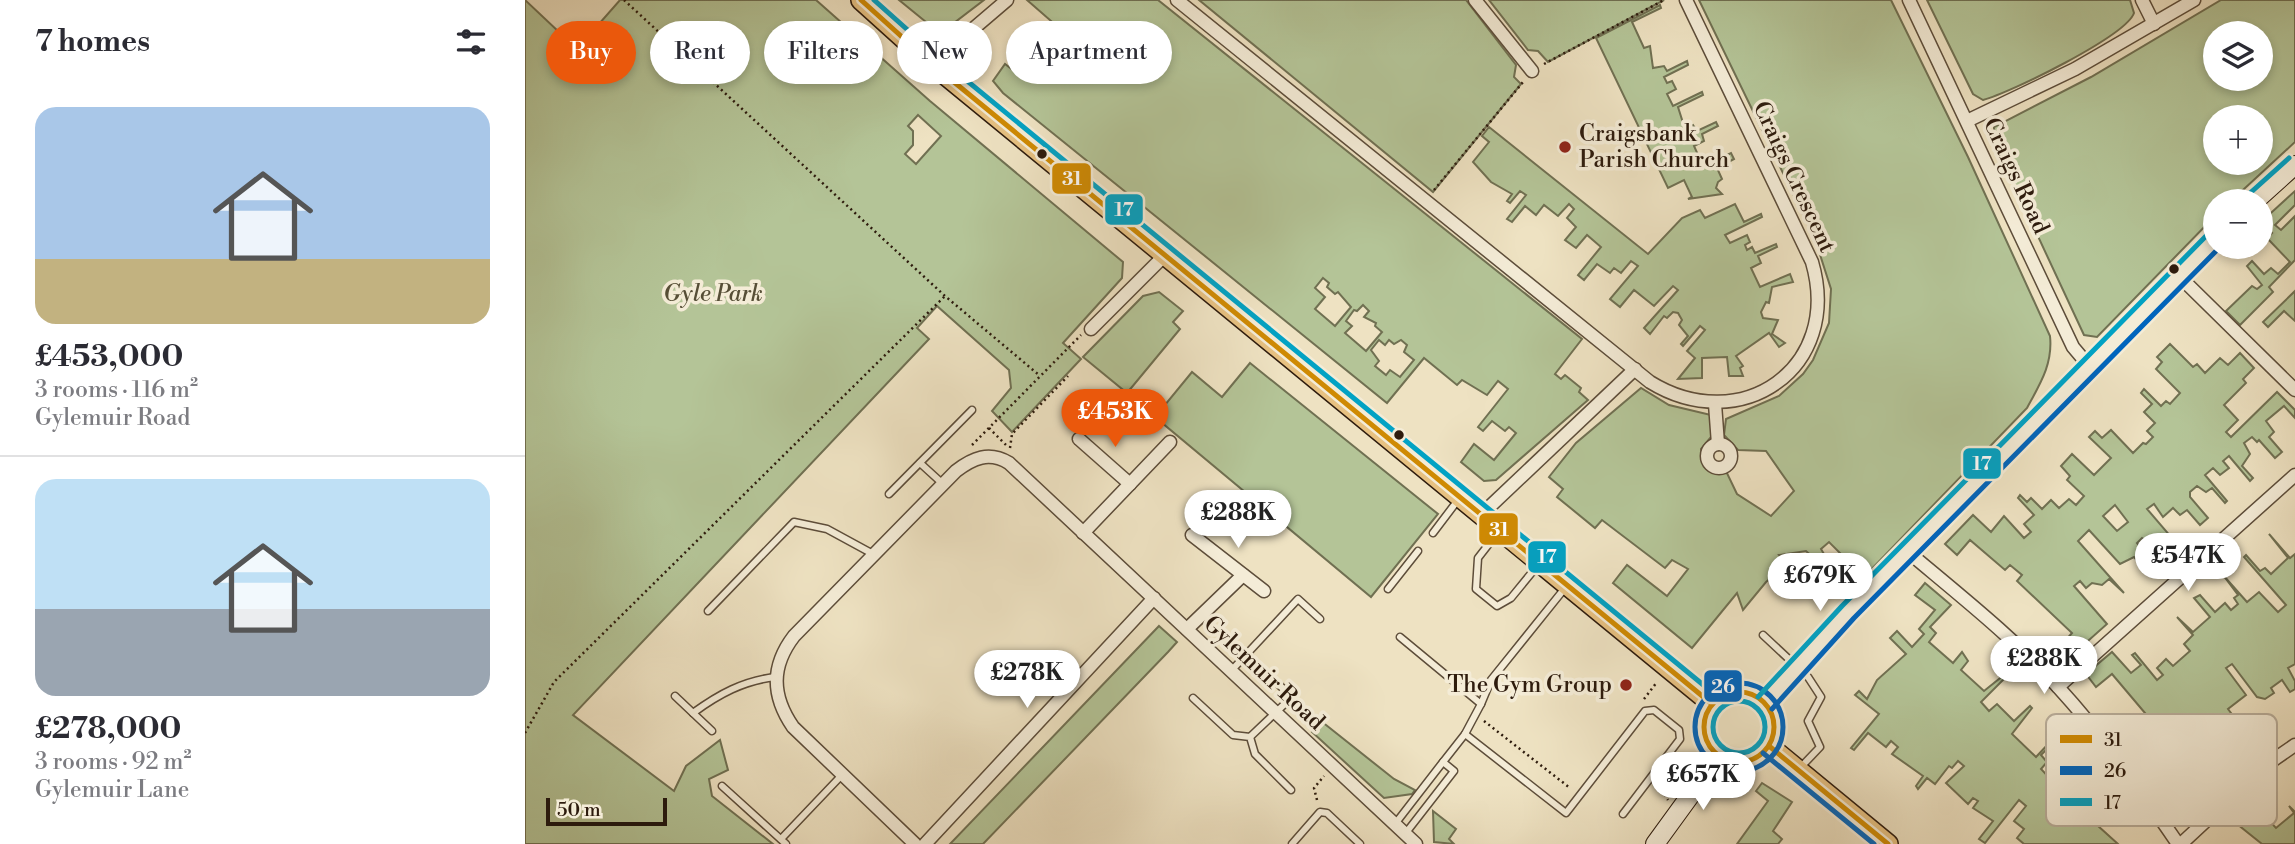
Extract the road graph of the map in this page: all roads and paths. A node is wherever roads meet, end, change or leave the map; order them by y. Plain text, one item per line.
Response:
1 (624, 0) edge
2 (861, 0) edge
3 (1007, 0) edge
4 (1178, 0) edge
5 (1475, 0) edge
6 (1664, 0) edge
7 (1686, 0) edge
8 (1909, 0) edge
9 (2141, 0) edge
10 (2194, 0) edge
11 (982, 21) edge
12 (2154, 24) junction
13 (897, 32) edge
14 (1532, 71) junction
15 (956, 84) edge
16 (1967, 121) junction
17 (2295, 165) edge
18 (2268, 189) edge
19 (1425, 201) junction
20 (2203, 251) edge
21 (1164, 256) junction
22 (2178, 275) junction
23 (945, 296) junction
24 (1091, 329) joint
25 (2089, 366) junction
26 (1635, 369) junction
27 (1039, 375) junction
28 (1068, 376) dead end
29 (2295, 390) edge
30 (1715, 404) junction
31 (972, 410) dead end
32 (1079, 439) dead end
33 (1170, 442) dead end
34 (1718, 444) dead end
35 (1010, 449) dead end
36 (969, 461) junction
37 (920, 463) junction
38 (2295, 475) edge
39 (943, 484) junction
40 (1130, 484) junction
41 (889, 494) dead end
42 (1462, 496) junction
43 (1483, 513) junction
44 (1501, 528) junction
45 (1083, 533) junction
46 (1433, 533) dead end
47 (1192, 535) dead end
48 (1418, 551) dead end
49 (1906, 551) junction
50 (874, 555) junction
51 (1541, 561) junction
52 (1243, 575) junction
53 (1569, 584) junction
54 (1388, 589) dead end
55 (1264, 591) dead end
56 (1153, 598) junction
57 (708, 611) dead end
58 (1320, 619) dead end
59 (1187, 629) junction
60 (1763, 635) dead end
61 (1400, 636) dead end
62 (1247, 655) junction
63 (1796, 666) junction
64 (1231, 671) junction
65 (775, 677) junction
66 (1658, 681) dead end
67 (2058, 687) junction
68 (675, 696) dead end
69 (1193, 698) dead end
70 (1765, 703) junction
71 (1482, 704) junction
72 (1712, 704) junction
73 (1637, 707) dead end
74 (693, 713) junction
75 (1276, 713) junction
76 (1475, 714) junction
77 (2080, 714) edge
78 (712, 731) dead end
79 (525, 733) edge
80 (1465, 734) junction
81 (1250, 737) junction
82 (2295, 745) edge
83 (1769, 746) junction
84 (1719, 756) junction
85 (2277, 757) edge
86 (1443, 762) junction
87 (1333, 766) junction
88 (1799, 769) junction
89 (841, 776) junction
90 (722, 786) dead end
91 (1291, 790) dead end
92 (1573, 790) dead end
93 (1320, 812) junction
94 (1623, 814) dead end
95 (1395, 824) junction
96 (2166, 826) edge
97 (2199, 826) edge
98 (1405, 834) junction
99 (784, 842) edge
100 (915, 844) edge
101 (925, 844) edge
102 (1292, 844) edge
103 (1360, 844) edge
104 (1416, 844) edge
105 (1654, 844) edge
106 (1888, 844) edge
107 (2179, 844) edge

1 - 23 path
2 - 13 main road
3 - 11 street
4 - 19 street, Craigs Crescent
5 - 14 street
6 - 14 path
7 - 30 street, Craigs Crescent
8 - 16 street, Craigs Road
9 - 12 street
10 - 12 street
12 - 16 street
14 - 19 path
15 - 21 main road
16 - 25 street, Craigs Road
17 - 18 main road
19 - 26 street, Craigs Crescent
20 - 22 main road
21 - 24 street
21 - 42 main road
22 - 25 main road
22 - 29 street
23 - 27 path
23 - 79 path
24 - 27 path
25 - 49 main road
26 - 30 street, Craigs Crescent
26 - 43 street
27 - 36 path
28 - 35 path
30 - 34 street
31 - 37 lane
32 - 40 street
33 - 40 street
36 - 39 street
36 - 45 street, Gylemuir Road
37 - 39 lane
37 - 41 lane
38 - 67 street
39 - 50 street
40 - 45 street
42 - 43 main road
42 - 46 lane
43 - 44 main road
44 - 51 main road
44 - 51 lane
45 - 56 street, Gylemuir Road
47 - 52 street
48 - 54 lane
49 - 63 main road
49 - 67 street
50 - 57 lane
50 - 65 street
51 - 53 main road
52 - 55 street
52 - 59 street
53 - 71 lane
53 - 72 main road
56 - 59 street, Gylemuir Road
56 - 101 street
58 - 62 lane
59 - 64 street, Gylemuir Road
60 - 63 lane
61 - 71 lane
62 - 64 lane
62 - 75 lane
63 - 70 main road
63 - 88 lane
64 - 75 street, Gylemuir Road
65 - 74 lane
65 - 89 street
66 - 73 path
67 - 77 street
68 - 74 lane
69 - 81 lane
70 - 72 main road
70 - 83 main road
71 - 76 lane
72 - 84 main road
74 - 78 lane
75 - 81 lane
75 - 87 street, Gylemuir Road
76 - 80 lane
76 - 92 path
80 - 86 lane
80 - 94 lane
81 - 91 lane
82 - 85 street
83 - 84 main road
83 - 88 main road
84 - 105 main road
86 - 95 lane
86 - 98 lane
87 - 93 path
87 - 95 street, Gylemuir Road
88 - 106 main road
89 - 99 lane
89 - 100 street
90 - 99 lane
93 - 102 lane
93 - 103 lane
95 - 98 street, Gylemuir Road
96 - 107 street
97 - 107 street
98 - 104 street, Gylemuir Road

